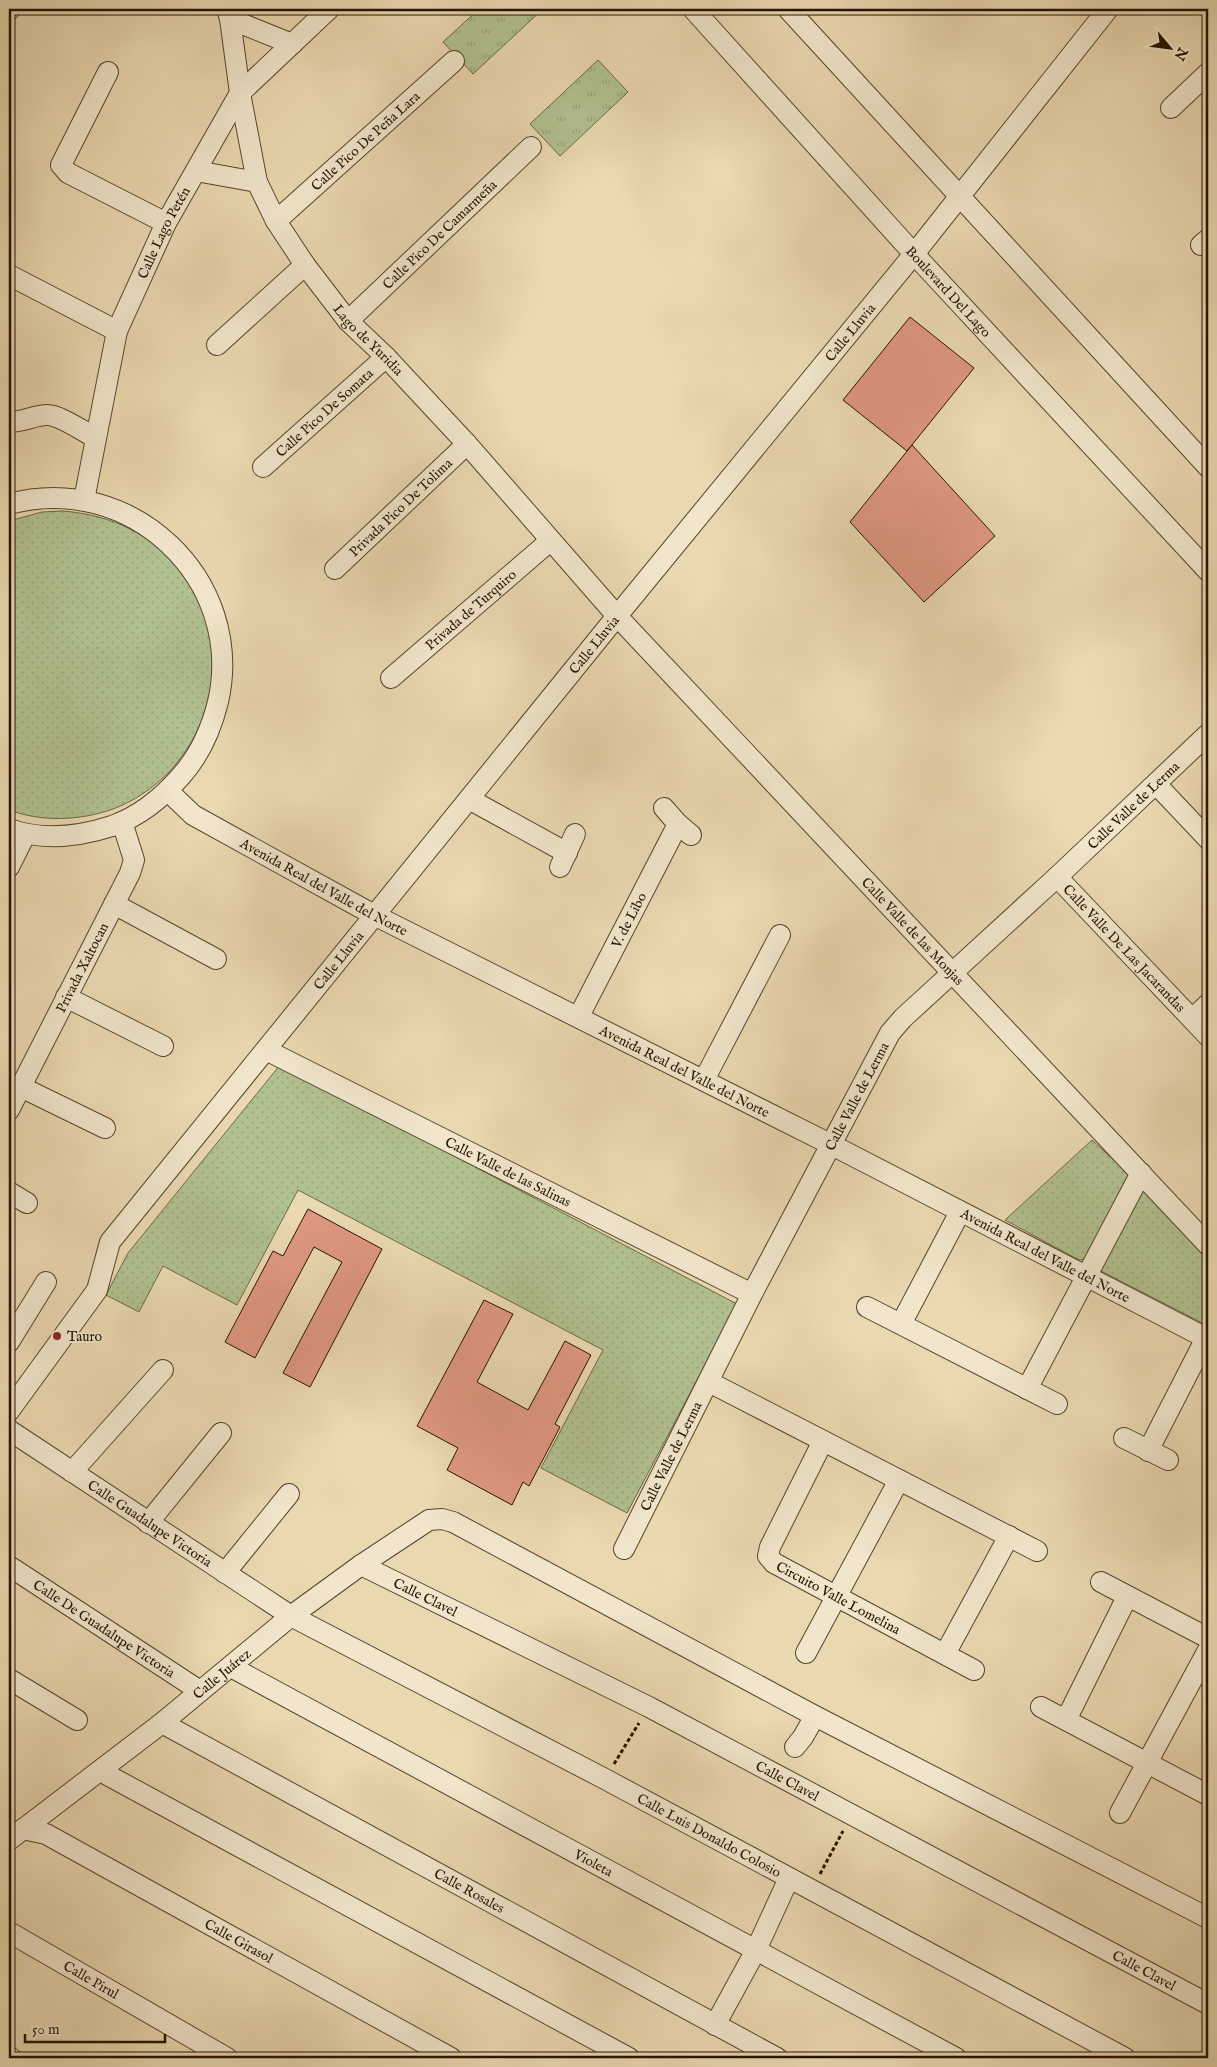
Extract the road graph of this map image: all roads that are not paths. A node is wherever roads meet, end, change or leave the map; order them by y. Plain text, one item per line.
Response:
1 (329, 9) edge
2 (693, 9) edge
3 (788, 9) edge
4 (1108, 9) edge
5 (228, 14) edge
6 (292, 44) junction
7 (454, 61) dead end
8 (108, 72) dead end
9 (1208, 73) edge
10 (240, 93) junction
11 (1171, 108) dead end
12 (531, 147) dead end
13 (196, 171) junction
14 (257, 182) junction
15 (959, 196) junction
16 (276, 220) junction
17 (166, 223) junction
18 (914, 254) junction
19 (304, 265) junction
20 (9, 275) edge
21 (348, 321) junction
22 (117, 331) junction
23 (217, 345) dead end
24 (386, 357) junction
25 (9, 422) edge
26 (96, 438) junction
27 (467, 444) junction
28 (263, 467) dead end
29 (1208, 467) edge
30 (84, 500) junction
31 (9, 504) edge
32 (550, 541) junction
33 (335, 569) dead end
34 (1208, 571) edge
35 (617, 616) junction
36 (391, 678) dead end
37 (1208, 734) edge
38 (1156, 784) junction
39 (168, 791) junction
40 (468, 799) junction
41 (664, 808) dead end
42 (122, 822) junction
43 (17, 832) edge
44 (575, 834) dead end
45 (1208, 839) edge
46 (9, 867) edge
47 (1057, 877) junction
48 (114, 904) junction
49 (374, 915) junction
50 (780, 935) dead end
51 (216, 959) dead end
52 (953, 972) junction
53 (66, 997) junction
54 (1208, 1004) edge
55 (579, 1016) junction
56 (1192, 1019) junction
57 (1208, 1036) edge
58 (164, 1046) dead end
59 (266, 1050) junction
60 (704, 1080) junction
61 (21, 1086) junction
62 (9, 1110) edge
63 (105, 1128) dead end
64 (830, 1144) junction
65 (1141, 1173) junction
66 (9, 1192) edge
67 (27, 1203) dead end
68 (960, 1212) junction
69 (1208, 1244) edge
70 (1086, 1277) junction
71 (46, 1282) dead end
72 (752, 1294) junction
73 (867, 1307) dead end
74 (901, 1324) junction
75 (1207, 1339) edge
76 (9, 1342) edge
77 (163, 1370) dead end
78 (709, 1382) junction
79 (1027, 1389) junction
80 (1057, 1404) dead end
81 (9, 1411) edge
82 (9, 1430) edge
83 (221, 1433) dead end
84 (1124, 1438) dead end
85 (823, 1441) junction
86 (1148, 1451) junction
87 (1168, 1460) dead end
88 (72, 1472) junction
89 (899, 1480) junction
90 (289, 1494) dead end
91 (148, 1523) junction
92 (1009, 1536) junction
93 (624, 1549) dead end
94 (1037, 1551) dead end
95 (361, 1565) junction
96 (9, 1566) edge
97 (225, 1573) junction
98 (1101, 1582) dead end
99 (1127, 1597) junction
100 (836, 1598) junction
101 (291, 1616) junction
102 (1208, 1638) edge
103 (1208, 1650) edge
104 (806, 1653) dead end
105 (945, 1654) junction
106 (231, 1668) junction
107 (974, 1670) dead end
108 (9, 1679) edge
109 (200, 1691) junction
110 (1041, 1707) dead end
111 (815, 1716) junction
112 (77, 1720) dead end
113 (1066, 1720) junction
114 (162, 1723) junction
115 (795, 1747) dead end
116 (1146, 1764) junction
117 (100, 1771) junction
118 (1208, 1795) edge
119 (1120, 1814) dead end
120 (14, 1833) edge
121 (789, 1878) junction
122 (1208, 1918) edge
123 (9, 1932) edge
124 (756, 1950) junction
125 (1208, 2004) edge
126 (715, 2025) junction
127 (217, 2056) edge
128 (451, 2058) edge
129 (628, 2058) edge
130 (777, 2058) edge
131 (956, 2058) edge
132 (1125, 2058) edge

1 - 6 street, Calle Lago Petén
2 - 18 street, Boulevard Del Lago
3 - 15 street
4 - 15 street, Calle Lluvia
5 - 6 street
5 - 10 street, Lago de Yuridia
6 - 10 street, Calle Lago Petén
7 - 16 street, Calle Pico De Peña Lara
8 - 17 street
9 - 11 street
10 - 13 street, Calle Lago Petén
10 - 14 street, Lago de Yuridia
12 - 21 street, Calle Pico De Camarmeña
13 - 14 street
13 - 17 street, Calle Lago Petén
14 - 16 street, Lago de Yuridia
15 - 18 street, Calle Lluvia
15 - 29 street
16 - 19 street, Lago de Yuridia
17 - 22 street, Calle Lago Petén
18 - 34 street, Boulevard Del Lago
18 - 35 street, Calle Lluvia
19 - 21 street, Lago de Yuridia
19 - 23 street
20 - 22 street
21 - 24 street, Lago de Yuridia
22 - 26 street, Calle Lago Petén
24 - 27 street, Lago de Yuridia
24 - 28 street, Calle Pico De Somata
25 - 26 street
26 - 30 street, Calle Lago Petén
27 - 32 street, Lago de Yuridia
27 - 33 street, Privada Pico De Tolima
30 - 31 street
30 - 39 street
32 - 35 street, Lago de Yuridia
32 - 36 street, Privada de Turquiro
35 - 40 street, Calle Lluvia
35 - 52 street, Calle Valle de las Monjas
37 - 38 street, Calle Valle de Lerma
38 - 45 street
38 - 47 street, Calle Valle de Lerma
39 - 42 street
39 - 49 street, Avenida Real del Valle del Norte
40 - 44 street
40 - 49 street, Calle Lluvia
41 - 55 street, V. de Libo
42 - 43 street
42 - 48 street, Privada Xaltocan
43 - 46 street
47 - 52 street, Calle Valle de Lerma
47 - 56 street, Calle Valle De Las Jacarandas
48 - 51 street
48 - 53 street, Privada Xaltocan
49 - 55 street, Avenida Real del Valle del Norte
49 - 59 street, Calle Lluvia
50 - 60 street
52 - 64 street, Calle Valle de Lerma
52 - 65 street, Calle Valle de las Monjas
53 - 58 street
53 - 61 street, Privada Xaltocan
54 - 56 street, Calle Valle De Las Jacarandas
55 - 60 street, Avenida Real del Valle del Norte
56 - 57 street, Calle Valle De Las Jacarandas
59 - 72 street, Calle Valle de las Salinas
59 - 81 street, Calle Lluvia
60 - 64 street, Avenida Real del Valle del Norte
61 - 62 street, Privada Xaltocan
61 - 63 street
64 - 68 street, Avenida Real del Valle del Norte
64 - 72 street, Calle Valle de Lerma
65 - 69 street, Calle Valle de las Monjas
65 - 70 street
66 - 67 street
68 - 70 street, Avenida Real del Valle del Norte
68 - 74 street
70 - 75 street, Avenida Real del Valle del Norte
70 - 79 street
71 - 76 street
72 - 78 street, Calle Valle de Lerma
73 - 74 street
74 - 79 street
75 - 86 street
77 - 88 street
78 - 85 street
78 - 93 street, Calle Valle de Lerma
79 - 80 street
82 - 88 street, Calle Guadalupe Victoria
83 - 91 street
84 - 86 street
85 - 89 street
85 - 100 street, Circuito Valle Lomelina
86 - 87 street
88 - 91 street, Calle Guadalupe Victoria
89 - 92 street
89 - 100 street
90 - 97 street
91 - 97 street, Calle Guadalupe Victoria
92 - 94 street
92 - 105 street
95 - 101 street, Calle Juárez
95 - 111 street, Calle Juárez
95 - 125 street, Calle Clavel
96 - 109 street, Calle De Guadalupe Victoria
97 - 101 street, Calle Guadalupe Victoria
98 - 99 street
99 - 102 street
99 - 113 street
100 - 104 street
100 - 105 street, Circuito Valle Lomelina
101 - 106 street, Calle Juárez
101 - 121 street, Calle Luis Donaldo Colosio
103 - 116 street
105 - 107 street, Circuito Valle Lomelina
106 - 109 street, Calle Juárez
106 - 124 street, Violeta
108 - 112 street
109 - 114 street, Calle Juárez
110 - 113 street
111 - 115 street
111 - 122 street
113 - 116 street
114 - 117 street, Calle Juárez
114 - 126 street, Calle Rosales
116 - 118 street
116 - 119 street
117 - 120 street, Calle Juárez
117 - 129 street
120 - 128 street, Calle Girasol
121 - 124 street
121 - 132 street, Calle Luis Donaldo Colosio
123 - 127 street, Calle Pirul
124 - 126 street
124 - 131 street, Violeta
126 - 130 street, Calle Rosales

